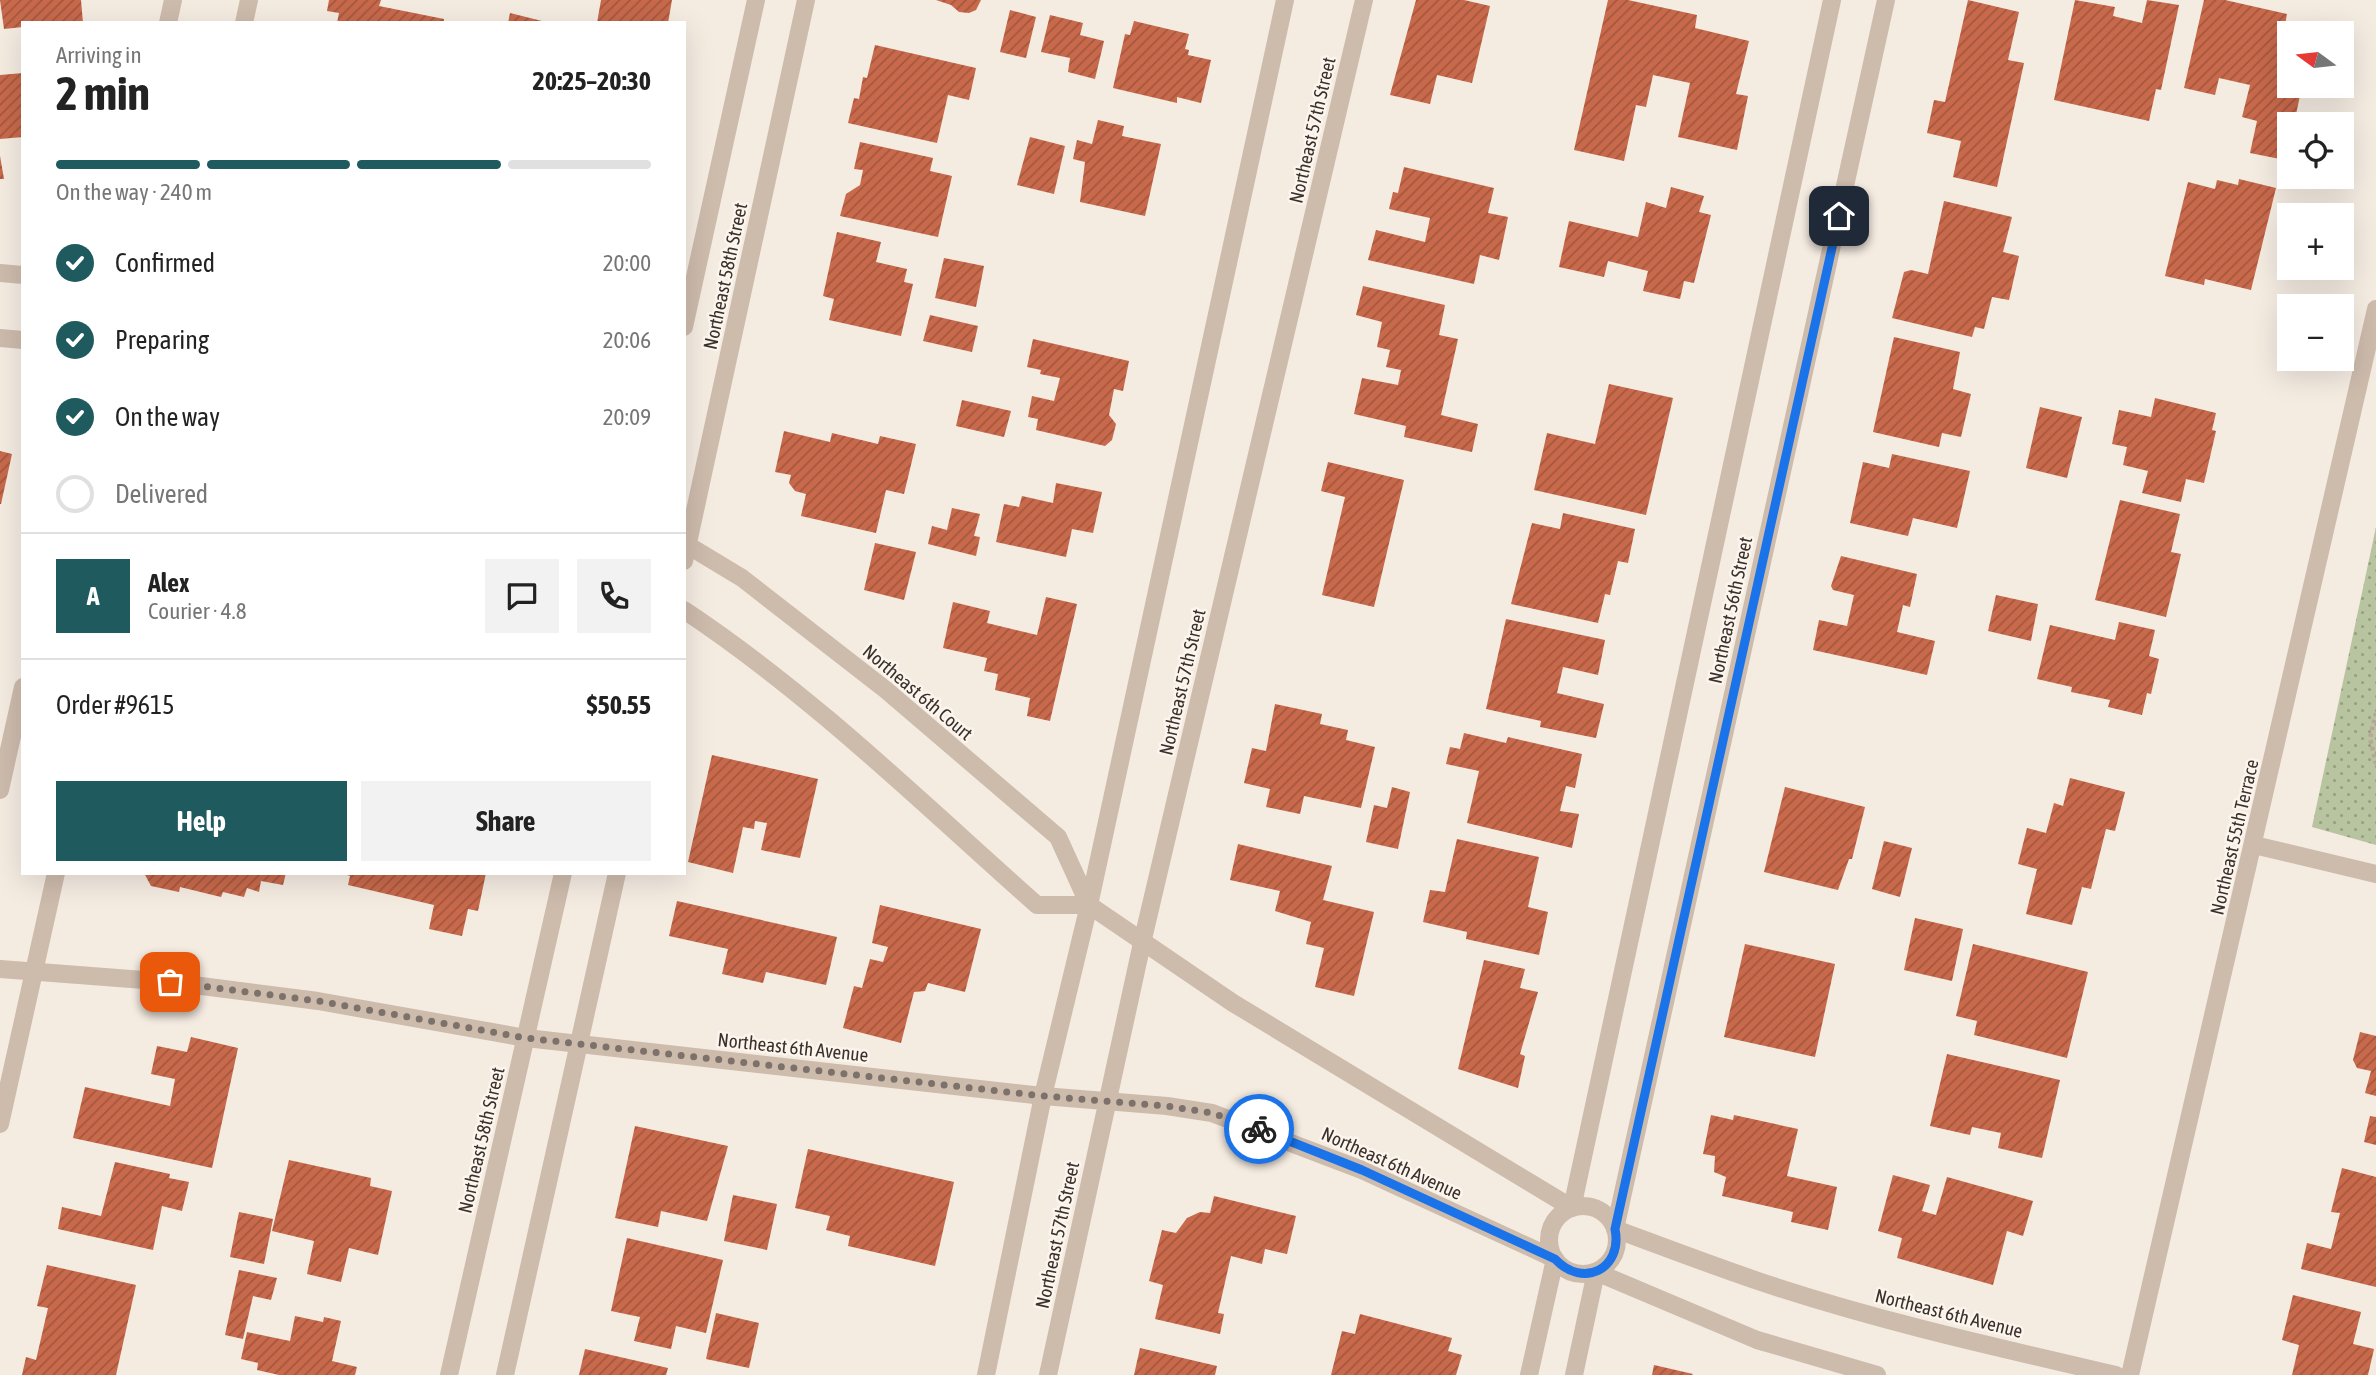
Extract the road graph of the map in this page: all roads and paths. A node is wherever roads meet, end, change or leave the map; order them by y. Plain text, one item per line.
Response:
1 (173, 0) edge
2 (249, 0) edge
3 (756, 0) edge
4 (806, 0) edge
5 (1285, 0) edge
6 (1364, 0) edge
7 (1832, 0) edge
8 (1886, 0) edge
9 (168, 21) edge
10 (244, 21) edge
11 (0, 273) edge
12 (21, 275) edge
13 (2376, 309) edge
14 (686, 318) edge
15 (0, 338) edge
16 (21, 340) edge
17 (686, 545) edge
18 (686, 550) edge
19 (686, 611) edge
20 (21, 696) edge
21 (2376, 713) edge
22 (2376, 764) edge
23 (0, 790) edge
24 (2254, 845) junction
25 (2376, 874) edge
26 (56, 875) edge
27 (563, 875) edge
28 (617, 875) edge
29 (1089, 905) junction
30 (1142, 943) junction
31 (0, 968) edge
32 (34, 971) junction
33 (526, 1038) junction
34 (580, 1044) junction
35 (1043, 1096) junction
36 (1108, 1101) junction
37 (0, 1124) edge
38 (1572, 1208) junction
39 (1615, 1229) junction
40 (1555, 1259) junction
41 (1596, 1272) junction
42 (449, 1375) edge
43 (505, 1375) edge
44 (986, 1375) edge
45 (1048, 1375) edge
46 (1529, 1375) edge
47 (1574, 1375) edge
48 (1877, 1375) edge
49 (2116, 1375) edge
50 (2130, 1375) edge

1 - 9 street
2 - 10 street
3 - 14 street, Northeast 58th Street
4 - 17 street, Northeast 58th Street
5 - 29 street
6 - 30 street, Northeast 57th Street
7 - 38 street, Northeast 56th Street
8 - 39 street, Northeast 56th Street
11 - 12 street
13 - 24 street, Northeast 55th Terrace
15 - 16 street
18 - 29 street, Northeast 6th Court
19 - 29 street
20 - 23 street
21 - 22 path
24 - 25 street
24 - 50 street, Northeast 55th Terrace
26 - 32 street
27 - 33 street, Northeast 58th Street
28 - 34 street
29 - 30 street, Northeast 6th Court
29 - 35 street
30 - 36 street, Northeast 57th Street
30 - 38 street
31 - 32 street, Northeast 6th Avenue
32 - 33 street, Northeast 6th Avenue
32 - 37 street
33 - 34 street, Northeast 6th Avenue
33 - 42 street, Northeast 58th Street
34 - 35 street, Northeast 6th Avenue
34 - 43 street
35 - 36 street, Northeast 6th Avenue
35 - 44 street
36 - 40 street, Northeast 6th Avenue
36 - 45 street, Northeast 57th Street
38 - 39 street
38 - 40 street
39 - 41 street
39 - 49 street, Northeast 6th Avenue
40 - 41 street
40 - 46 street
41 - 47 street
41 - 48 street

